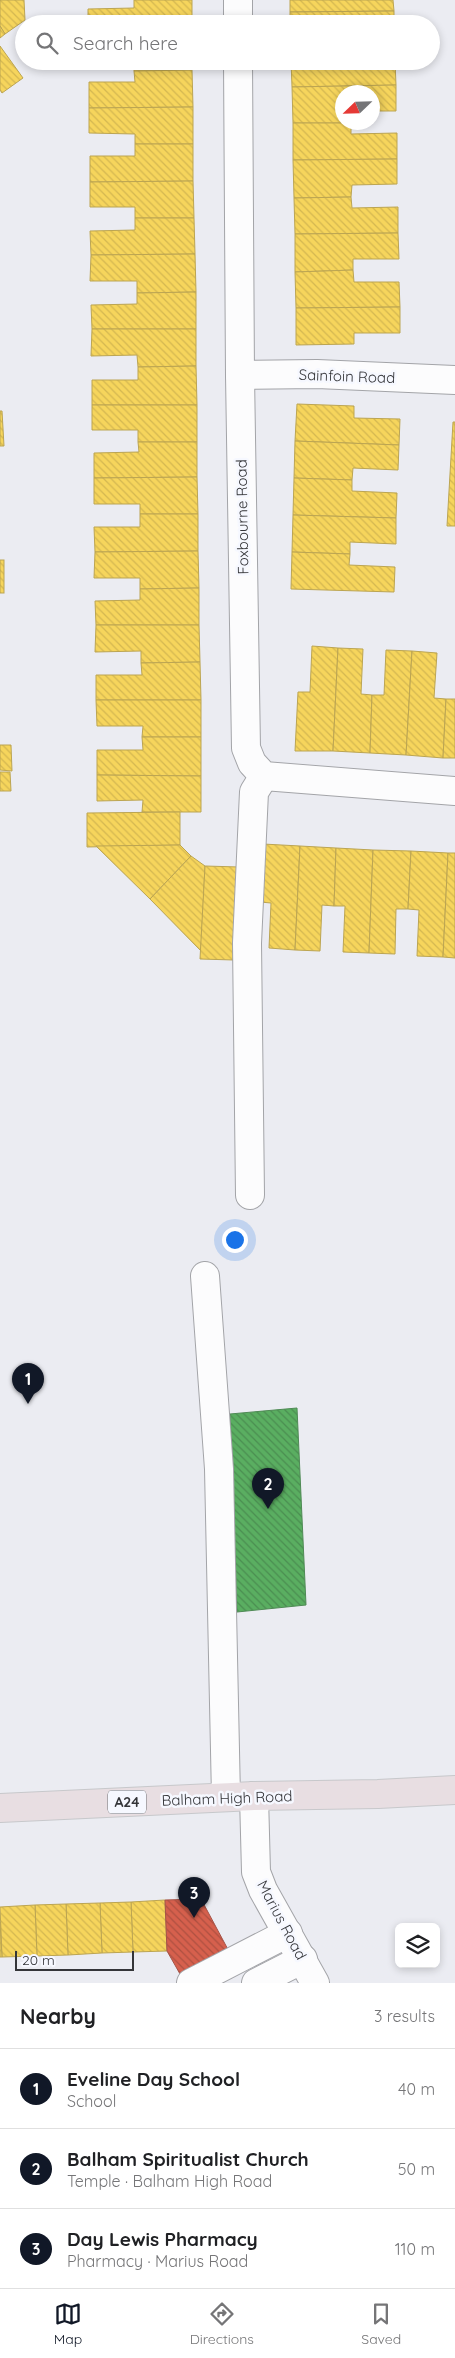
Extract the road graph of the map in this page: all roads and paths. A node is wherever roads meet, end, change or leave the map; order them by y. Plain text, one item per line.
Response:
1 (238, 0) edge
2 (238, 15) edge
3 (238, 70) edge
4 (240, 375) junction
5 (455, 380) edge
6 (264, 776) junction
7 (455, 792) edge
8 (250, 1196) dead end
9 (205, 1276) dead end
10 (455, 1790) edge
11 (254, 1796) junction
12 (226, 1797) junction
13 (0, 1808) edge
14 (288, 1933) junction
15 (302, 1959) junction
16 (191, 1983) edge
17 (256, 1983) edge
18 (315, 1983) edge

1 - 2 street
3 - 4 street, Foxbourne Road
4 - 5 street, Sainfoin Road
4 - 6 street, Foxbourne Road
6 - 7 street
6 - 8 street
9 - 12 street
10 - 11 highway, Balham High Road / A24
11 - 12 highway, Balham High Road / A24
11 - 14 street, Marius Road
12 - 13 highway, Balham High Road / A24
14 - 15 street, Marius Road
14 - 16 street
15 - 17 street
15 - 18 street, Marius Road

